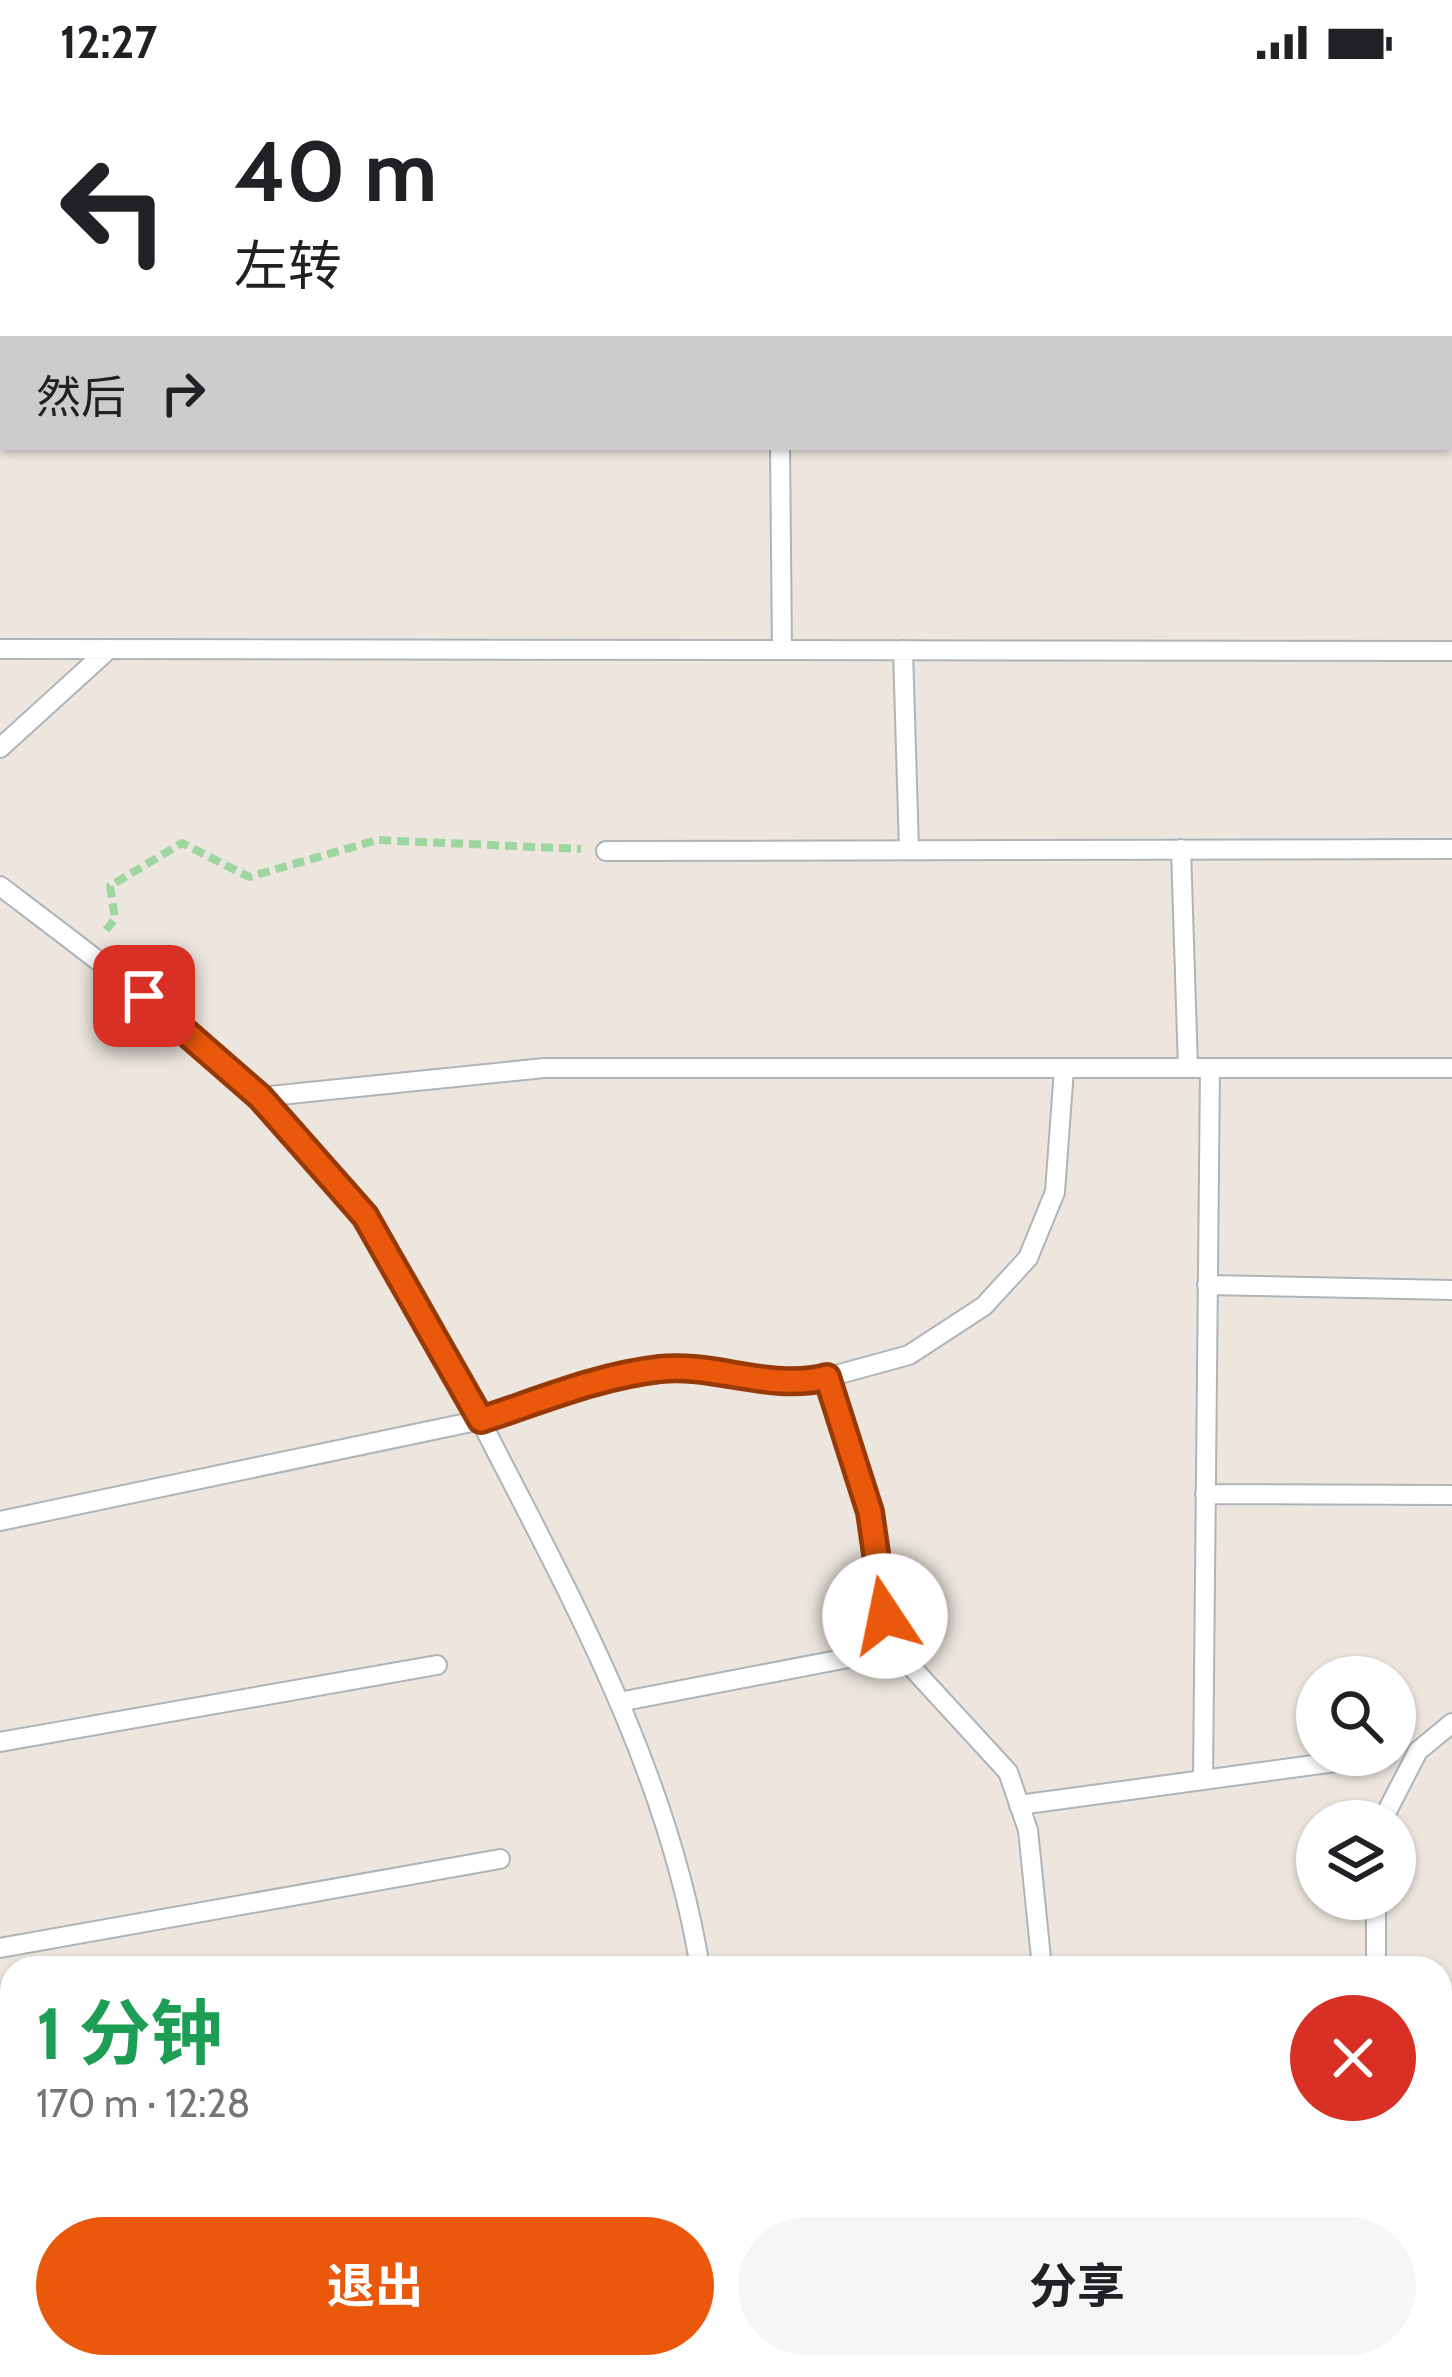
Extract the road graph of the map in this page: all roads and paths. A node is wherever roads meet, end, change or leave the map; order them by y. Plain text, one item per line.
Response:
1 (780, 450) edge
2 (0, 649) edge
3 (109, 649) junction
4 (782, 650) junction
5 (903, 650) junction
6 (1452, 651) edge
7 (0, 748) edge
8 (1181, 849) junction
9 (1452, 849) edge
10 (606, 850) joint
11 (909, 850) junction
12 (0, 886) edge
13 (88, 953) junction
14 (1188, 1068) junction
15 (1210, 1068) junction
16 (1452, 1068) edge
17 (1064, 1069) junction
18 (260, 1097) junction
19 (1208, 1285) junction
20 (1452, 1290) edge
21 (827, 1377) junction
22 (481, 1420) junction
23 (1205, 1494) junction
24 (1452, 1495) edge
25 (0, 1521) edge
26 (895, 1649) junction
27 (437, 1665) dead end
28 (619, 1702) junction
29 (1452, 1723) edge
30 (0, 1742) edge
31 (1418, 1751) joint
32 (1296, 1768) edge
33 (1203, 1780) junction
34 (1393, 1800) edge
35 (1018, 1805) junction
36 (500, 1859) dead end
37 (1376, 1920) edge
38 (0, 1948) edge
39 (697, 1956) edge
40 (1041, 1956) edge
41 (1376, 1956) edge

1 - 4 lane
2 - 3 lane
3 - 4 lane
3 - 7 lane
4 - 5 lane
5 - 6 lane
5 - 11 lane
8 - 9 lane
8 - 11 lane
8 - 14 lane
10 - 11 lane
10 - 13 path
12 - 13 lane
13 - 18 lane
14 - 15 lane
14 - 17 lane
15 - 16 lane
15 - 19 lane
17 - 18 lane
17 - 21 lane
18 - 22 lane
19 - 20 lane
19 - 23 lane
21 - 22 lane
21 - 26 lane
22 - 25 lane
22 - 28 lane
23 - 24 lane
23 - 33 lane
26 - 28 lane
26 - 35 lane
27 - 30 lane
28 - 39 lane
29 - 31 lane
31 - 34 lane
32 - 33 lane
33 - 35 lane
35 - 40 lane
36 - 38 lane
37 - 41 lane

